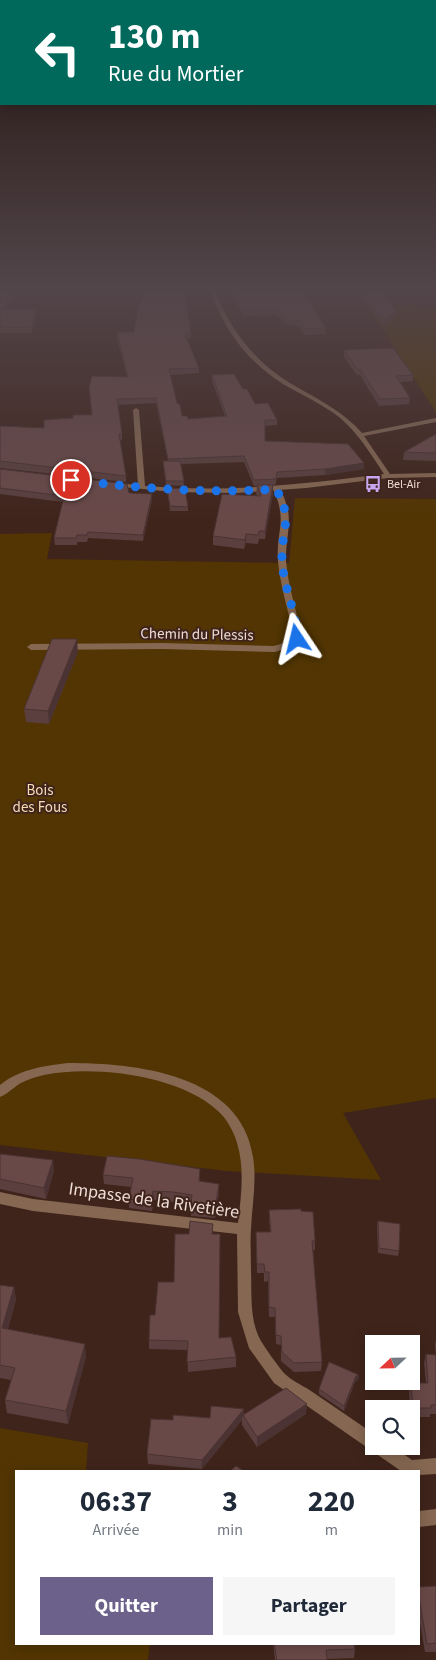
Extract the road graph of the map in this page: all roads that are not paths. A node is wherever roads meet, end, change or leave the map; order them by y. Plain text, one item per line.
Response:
1 (264, 366) edge
2 (136, 410) dead end
3 (436, 420) edge
4 (360, 435) junction
5 (436, 475) edge
6 (388, 476) junction
7 (107, 484) edge
8 (142, 488) junction
9 (276, 489) junction
10 (30, 647) dead end
11 (0, 1092) edge
12 (0, 1198) edge
13 (244, 1229) junction
14 (365, 1437) edge
15 (390, 1455) edge
16 (436, 1466) edge
17 (410, 1470) edge
18 (436, 1517) edge
19 (420, 1518) edge

1 - 4 street
2 - 8 street
3 - 4 street
4 - 6 street
5 - 6 street
6 - 9 street
7 - 8 street
8 - 9 street
9 - 10 street, Chemin du Plessis
11 - 13 street
12 - 13 street, Impasse de la Rivetière
13 - 14 street, Impasse de la Rivetière
15 - 17 street
16 - 17 street
18 - 19 street

